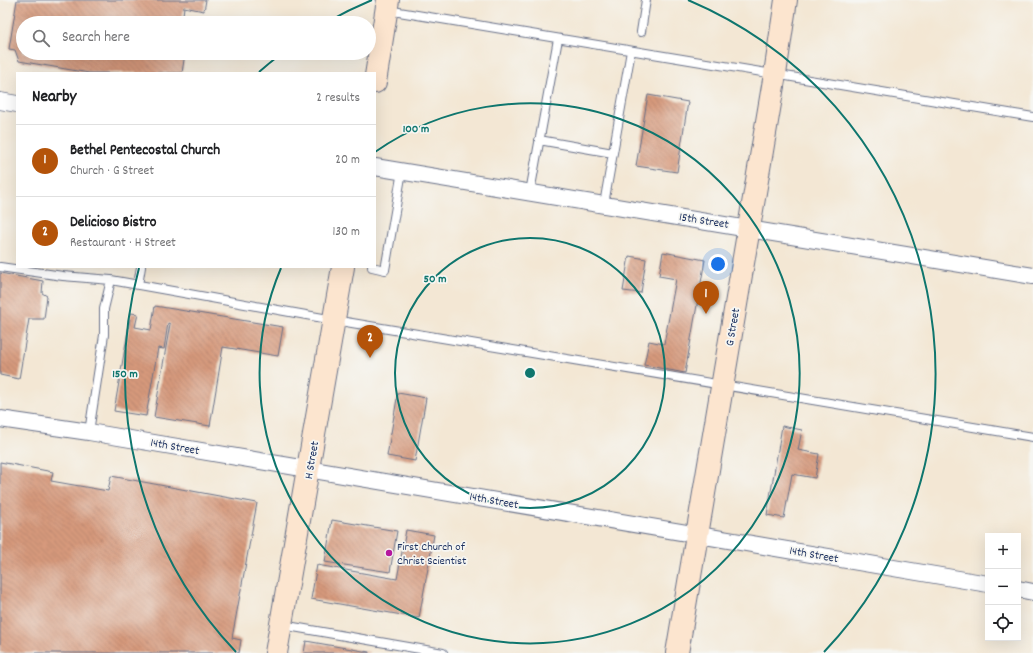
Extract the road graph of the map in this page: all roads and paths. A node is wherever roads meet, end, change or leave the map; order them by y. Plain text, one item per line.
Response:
1 (646, 0) edge
2 (786, 0) edge
3 (388, 5) edge
4 (641, 32) dead end
5 (558, 39) junction
6 (631, 51) junction
7 (775, 74) junction
8 (376, 76) edge
9 (0, 101) edge
10 (16, 104) edge
11 (1033, 117) edge
12 (539, 140) junction
13 (613, 153) junction
14 (376, 167) edge
15 (402, 171) junction
16 (530, 192) junction
17 (604, 204) junction
18 (749, 228) junction
19 (0, 267) edge
20 (141, 268) edge
21 (343, 268) edge
22 (376, 268) edge
23 (1033, 276) edge
24 (111, 280) junction
25 (138, 285) junction
26 (334, 320) junction
27 (722, 384) junction
28 (0, 419) edge
29 (89, 432) junction
30 (1033, 437) edge
31 (309, 469) junction
32 (697, 535) junction
33 (985, 583) edge
34 (1021, 590) edge
35 (1033, 592) edge
36 (282, 625) junction
37 (276, 653) edge
38 (443, 653) edge
39 (677, 653) edge

1 - 4 lane
2 - 7 main road, G Street
3 - 5 lane
3 - 8 main road
5 - 6 lane
5 - 12 lane
6 - 7 lane
6 - 13 lane
7 - 11 lane
7 - 18 main road, G Street
9 - 10 street
12 - 13 lane
12 - 16 lane
13 - 17 lane
14 - 15 street, 15th Street
15 - 16 street, 15th Street
15 - 22 lane
16 - 17 street, 15th Street
17 - 18 street, 15th Street
18 - 23 street, 15th Street
18 - 27 main road, G Street
19 - 24 lane
20 - 25 lane
21 - 26 main road, H Street
24 - 25 lane
24 - 29 lane
25 - 26 lane
26 - 27 lane
26 - 31 main road, H Street
27 - 30 lane
27 - 32 main road, G Street
28 - 29 street, 14th Street
29 - 31 street, 14th Street
31 - 32 street, 14th Street
31 - 36 main road, H Street
32 - 33 street, 14th Street
32 - 39 main road, G Street
34 - 35 street
36 - 37 main road, H Street
36 - 38 lane

